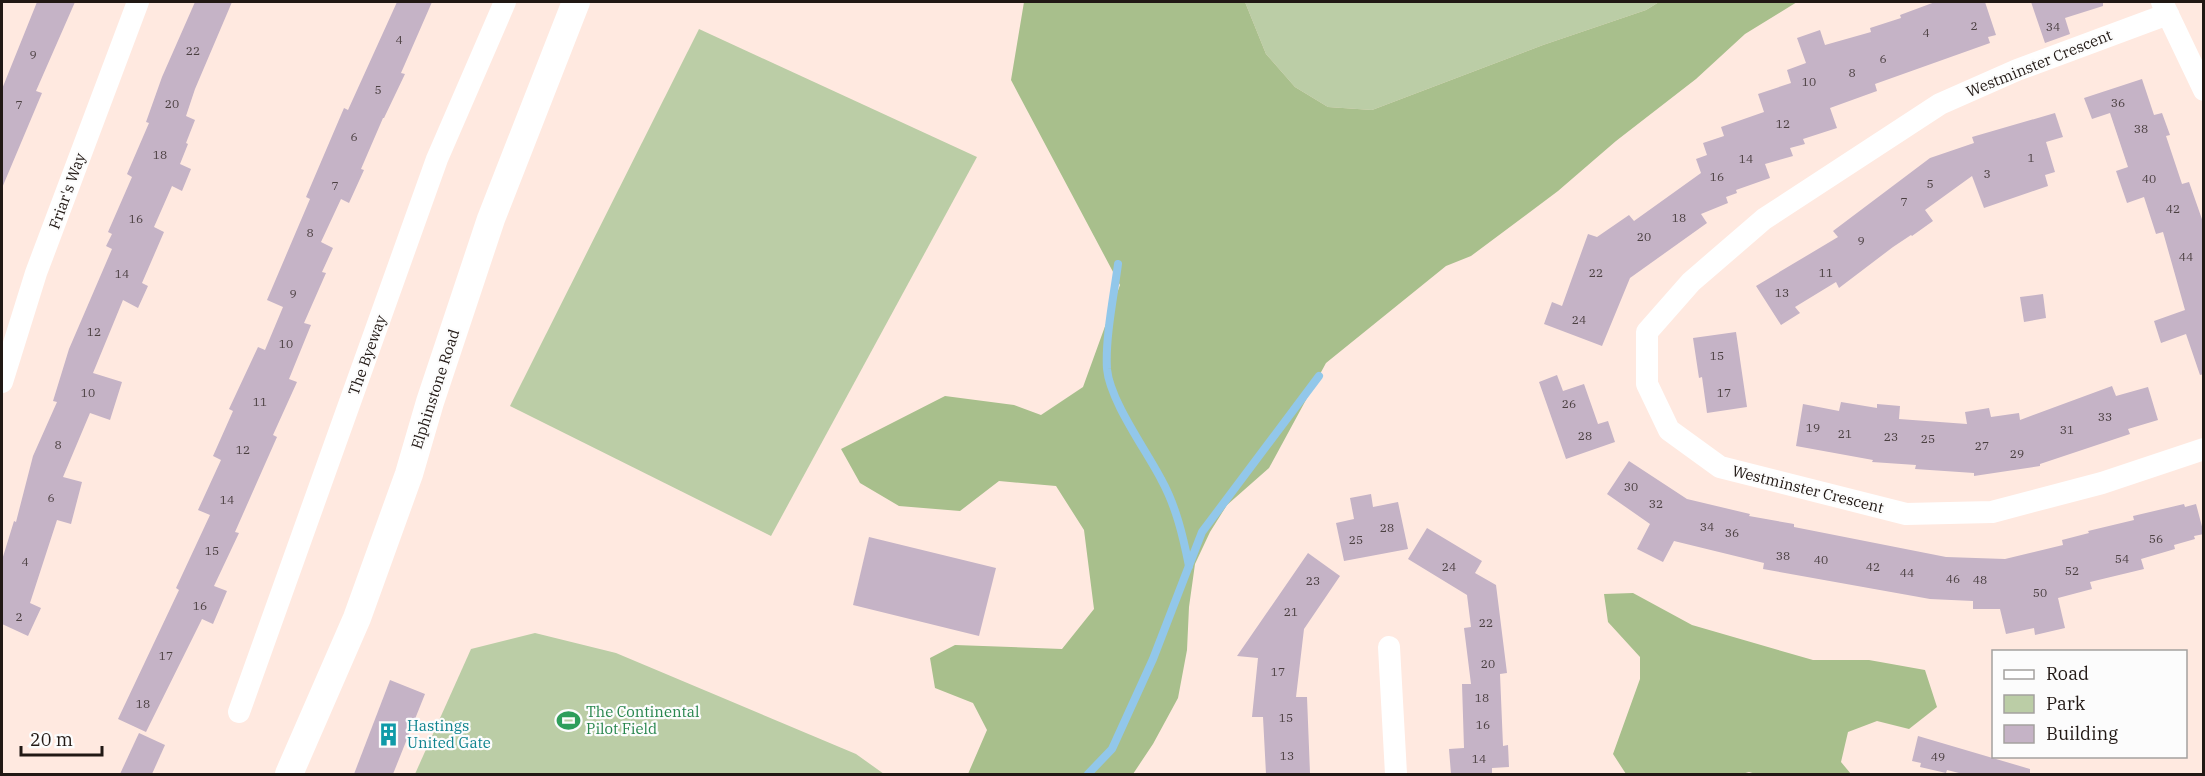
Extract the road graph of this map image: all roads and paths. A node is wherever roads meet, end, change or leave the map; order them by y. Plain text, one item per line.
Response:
1 (138, 2) edge
2 (504, 2) edge
3 (576, 2) edge
4 (2165, 8) edge
5 (2204, 90) edge
6 (2, 382) edge
7 (2204, 449) edge
8 (1389, 647) dead end
9 (239, 712) dead end
10 (289, 774) edge
11 (1396, 774) edge

1 - 6 street, Friar's Way
2 - 9 street, The Byeway
3 - 10 street, Elphinstone Road
4 - 5 street
4 - 7 street, Westminster Crescent
8 - 11 street

